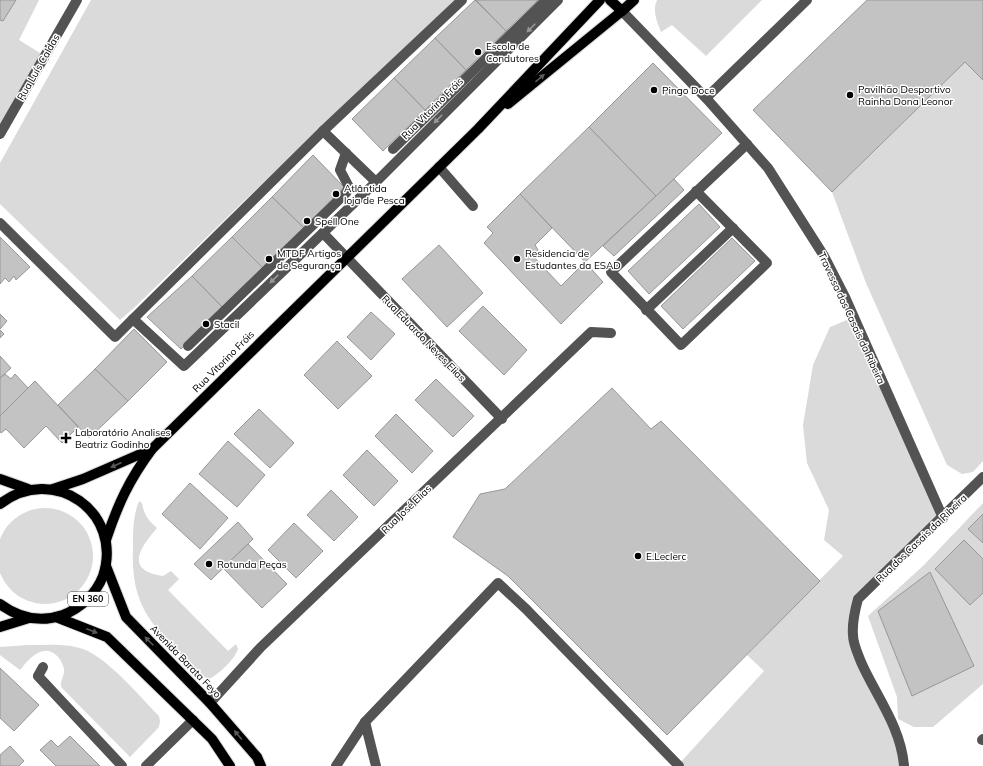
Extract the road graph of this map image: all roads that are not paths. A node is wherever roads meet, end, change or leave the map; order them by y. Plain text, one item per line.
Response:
1 (77, 0) edge
2 (462, 0) edge
3 (546, 0) edge
4 (558, 0) edge
5 (600, 0) edge
6 (610, 0) edge
7 (634, 0) edge
8 (807, 0) edge
9 (622, 11) junction
10 (706, 98) junction
11 (478, 130) junction
12 (323, 131) junction
13 (0, 134) edge
14 (747, 144) junction
15 (393, 149) dead end
16 (346, 153) junction
17 (439, 167) junction
18 (376, 182) junction
19 (696, 191) junction
20 (473, 206) dead end
21 (0, 223) edge
22 (732, 228) junction
23 (323, 233) junction
24 (346, 257) junction
25 (646, 310) junction
26 (133, 319) junction
27 (611, 333) dead end
28 (188, 346) dead end
29 (502, 419) junction
30 (152, 449) junction
31 (983, 477) edge
32 (0, 479) edge
33 (28, 489) junction
34 (54, 489) junction
35 (0, 504) edge
36 (943, 518) junction
37 (106, 540) junction
38 (106, 566) junction
39 (0, 604) edge
40 (56, 617) junction
41 (29, 618) junction
42 (0, 627) edge
43 (43, 667) dead end
44 (210, 703) junction
45 (193, 720) junction
46 (365, 722) junction
47 (227, 764) edge
48 (122, 766) edge
49 (146, 766) edge
50 (261, 766) edge
51 (336, 766) edge
52 (376, 766) edge
53 (679, 766) edge
54 (904, 766) edge

1 - 13 street, Rua Luís Caldas
2 - 12 street
3 - 15 street
4 -> 18 street, Rua Vitorino Fróis
5 - 11 main road, Rua Vitorino Fróis / EN 360
6 - 9 main road
7 - 9 main road, Rua Vitorino Fróis / EN 360
8 - 10 street
9 - 10 street, Travessa dos Casais da Ribeira
11 -> 9 main road, Rua Vitorino Fróis / EN 360
10 - 14 street, Travessa dos Casais da Ribeira
11 - 17 main road, Rua Vitorino Fróis / EN 360
12 - 16 street
12 - 26 street
14 - 19 street
14 - 36 street, Travessa dos Casais da Ribeira
16 - 18 street
16 - 28 street
17 - 20 street
17 - 24 main road, Rua Vitorino Fróis / EN 360
18 - 23 street, Rua Vitorino Fróis
19 - 22 street
19 - 25 street
21 - 26 street
22 - 25 street
22 - 25 street
23 - 24 street
23 -> 26 street, Rua Vitorino Fróis
24 - 29 street, Rua Eduardo Neves Elias
24 - 30 main road, Rua Vitorino Fróis / EN 360
27 - 29 street, Rua José Elias
29 - 44 street, Rua José Elias
30 -> 34 main road, Rua Vitorino Fróis / EN 360
30 - 37 main road, Rua Vitorino Fróis / EN 360
31 - 36 street, Rua dos Casais da Ribeira
32 - 33 main road
33 - 34 main road, EN 360
33 - 35 main road, EN 360
34 - 37 main road, EN 360
36 - 54 street, Rua dos Casais da Ribeira
37 - 38 main road, EN 360
38 - 40 main road, EN 360
44 -> 38 main road, Avenida Barata Feyo
39 - 41 main road, EN 360
40 - 41 main road, EN 360
40 -> 45 main road
41 - 42 main road, EN 360
43 - 48 street
50 -> 44 main road, Avenida Barata Feyo
45 - 47 main road
45 - 49 street
46 - 51 street
46 - 52 street
46 - 53 street

